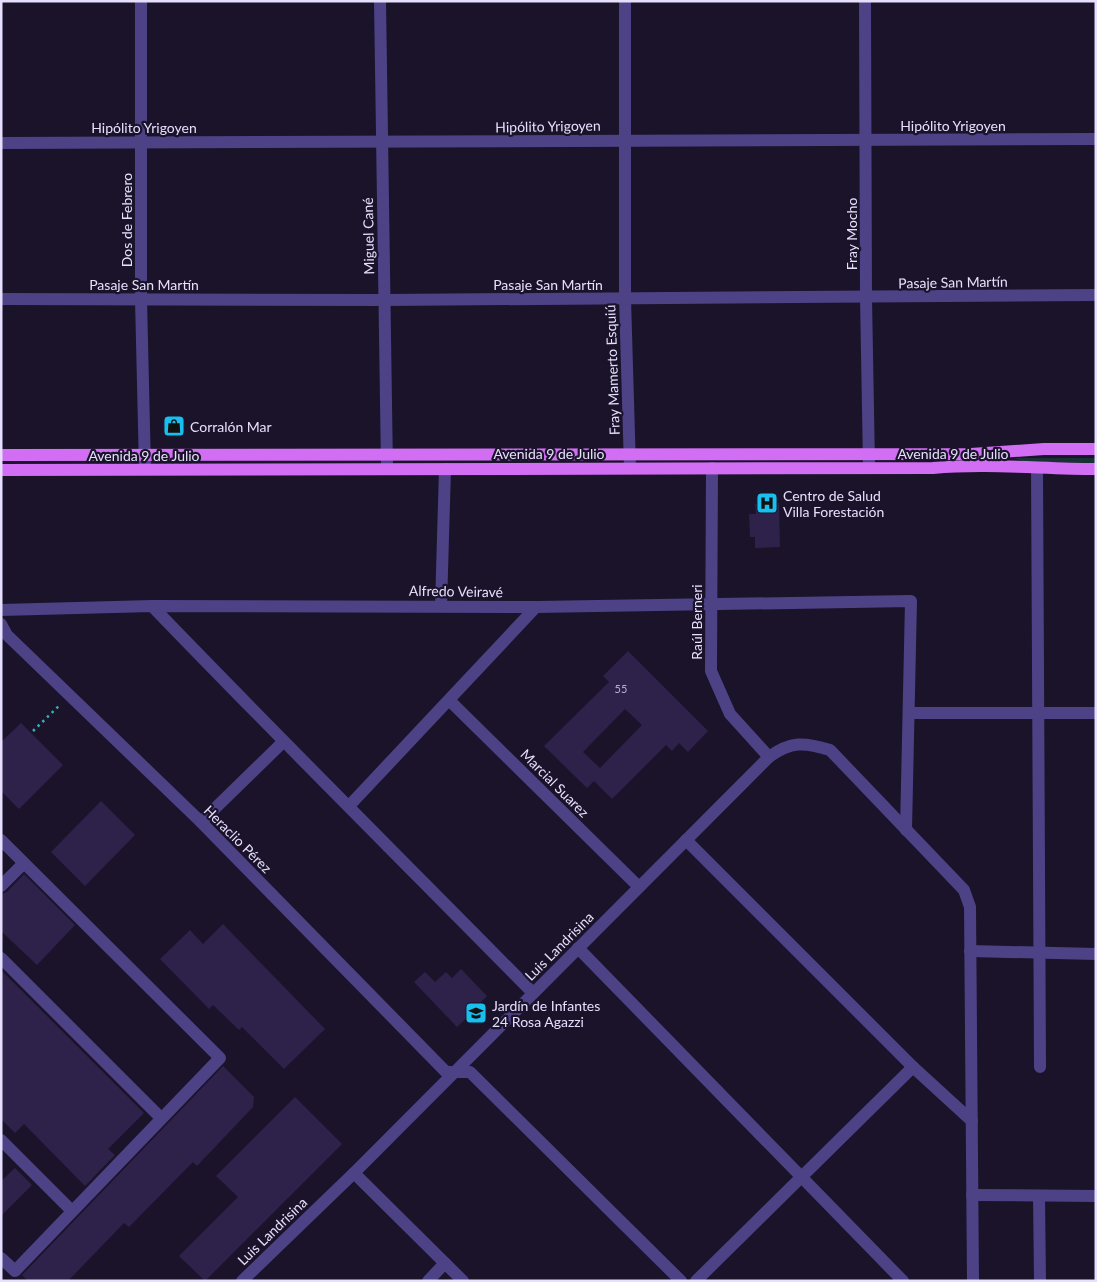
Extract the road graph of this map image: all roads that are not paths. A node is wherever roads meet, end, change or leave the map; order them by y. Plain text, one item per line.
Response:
1 (141, 1) edge
2 (380, 1) edge
3 (625, 1) edge
4 (866, 1) edge
5 (627, 140) junction
6 (865, 140) junction
7 (1096, 140) edge
8 (141, 142) junction
9 (1, 143) edge
10 (382, 143) junction
11 (1096, 296) edge
12 (866, 298) junction
13 (1, 299) edge
14 (141, 299) junction
15 (625, 299) junction
16 (385, 300) junction
17 (1096, 449) edge
18 (630, 453) junction
19 (145, 454) junction
20 (386, 454) junction
21 (869, 454) junction
22 (1, 455) edge
23 (630, 468) junction
24 (712, 468) junction
25 (870, 468) junction
26 (145, 469) junction
27 (387, 469) junction
28 (445, 469) junction
29 (1037, 469) junction
30 (1096, 469) edge
31 (1, 470) edge
32 (711, 603) junction
33 (152, 606) junction
34 (442, 606) junction
35 (536, 607) junction
36 (1, 610) edge
37 (1, 624) edge
38 (450, 701) junction
39 (909, 713) junction
40 (1096, 713) edge
41 (1039, 714) junction
42 (283, 742) junction
43 (768, 758) junction
44 (349, 806) junction
45 (201, 822) junction
46 (906, 830) junction
47 (1, 840) edge
48 (686, 840) junction
49 (23, 864) junction
50 (1, 886) edge
51 (639, 887) junction
52 (578, 948) junction
53 (970, 951) junction
54 (1040, 953) junction
55 (1096, 954) edge
56 (1, 958) edge
57 (533, 993) junction
58 (912, 1067) junction
59 (1040, 1067) dead end
60 (455, 1072) junction
61 (161, 1118) junction
62 (972, 1121) junction
63 (1, 1140) edge
64 (354, 1173) junction
65 (802, 1178) junction
66 (972, 1195) junction
67 (1039, 1196) junction
68 (1096, 1196) edge
69 (72, 1211) junction
70 (1, 1258) edge
71 (445, 1263) junction
72 (242, 1281) edge
73 (428, 1281) edge
74 (463, 1281) edge
75 (681, 1281) edge
76 (696, 1281) edge
77 (903, 1281) edge
78 (973, 1281) edge
79 (1040, 1281) edge

1 - 8 street, Dos de Febrero
2 - 10 street, Miguel Cané
3 - 5 street, Fray Mamerto Esquiú
4 - 6 street, Fray Mocho
5 - 6 street, Hipólito Yrigoyen
5 - 10 street, Hipólito Yrigoyen
5 - 15 street, Fray Mamerto Esquiú
6 - 7 street, Hipólito Yrigoyen
6 - 12 street, Fray Mocho
8 - 9 street, Hipólito Yrigoyen
8 - 10 street, Hipólito Yrigoyen
8 - 14 street, Dos de Febrero
10 - 16 street, Miguel Cané
11 - 12 street, Pasaje San Martín
12 - 15 street, Pasaje San Martín
12 - 21 street, Fray Mocho
13 - 14 street, Pasaje San Martín
14 - 16 street, Pasaje San Martín
14 - 19 street, Dos de Febrero
15 - 16 street, Pasaje San Martín
15 - 18 street, Fray Mamerto Esquiú
16 - 20 street, Miguel Cané
17 - 21 main road, Avenida 9 de Julio
18 - 20 main road, Avenida 9 de Julio
18 - 21 main road, Avenida 9 de Julio
18 - 23 street, Fray Mamerto Esquiú
19 - 20 main road, Avenida 9 de Julio
19 - 22 main road, Avenida 9 de Julio
19 - 26 street, Dos de Febrero
20 - 27 street, Miguel Cané
21 - 25 street, Fray Mocho
23 - 24 main road, Avenida 9 de Julio
23 - 28 main road, Avenida 9 de Julio
24 - 25 main road, Avenida 9 de Julio
24 - 32 street, Raúl Berneri
25 - 29 main road, Avenida 9 de Julio
26 - 27 main road, Avenida 9 de Julio
26 - 31 main road, Avenida 9 de Julio
27 - 28 main road, Avenida 9 de Julio
28 - 34 street
29 - 30 main road, Avenida 9 de Julio
29 - 41 street
32 - 35 street, Alfredo Veiravé
32 - 39 street, Alfredo Veiravé
32 - 43 street, Raúl Berneri
33 - 34 street, Alfredo Veiravé
33 - 36 street, Alfredo Veiravé
33 - 42 street
34 - 35 street, Alfredo Veiravé
35 - 38 street
37 - 45 street, Heraclio Pérez
38 - 44 street
38 - 51 street, Marcial Suarez
39 - 41 street
39 - 46 street
40 - 41 street
41 - 54 street
42 - 44 street
42 - 45 street
43 - 46 street, Luis Landrisina
43 - 48 street, Luis Landrisina
44 - 57 street
45 - 60 street, Heraclio Pérez
46 - 53 street, Luis Landrisina
47 - 49 street
48 - 51 street, Luis Landrisina
48 - 58 street
49 - 50 street
49 - 61 street
51 - 52 street, Luis Landrisina
52 - 57 street, Luis Landrisina
52 - 65 street
53 - 54 street
53 - 62 street, Luis Landrisina
54 - 55 street
54 - 59 street
56 - 61 street
57 - 60 street, Luis Landrisina
58 - 62 street
58 - 65 street
60 - 64 street, Luis Landrisina
60 - 75 street, Heraclio Pérez
61 - 69 street
62 - 66 street, Luis Landrisina
63 - 69 street
64 - 71 street
64 - 72 street, Luis Landrisina
65 - 76 street
65 - 77 street
66 - 67 street
66 - 78 street, Luis Landrisina
67 - 68 street
67 - 79 street
69 - 70 street
71 - 73 street
71 - 74 street

